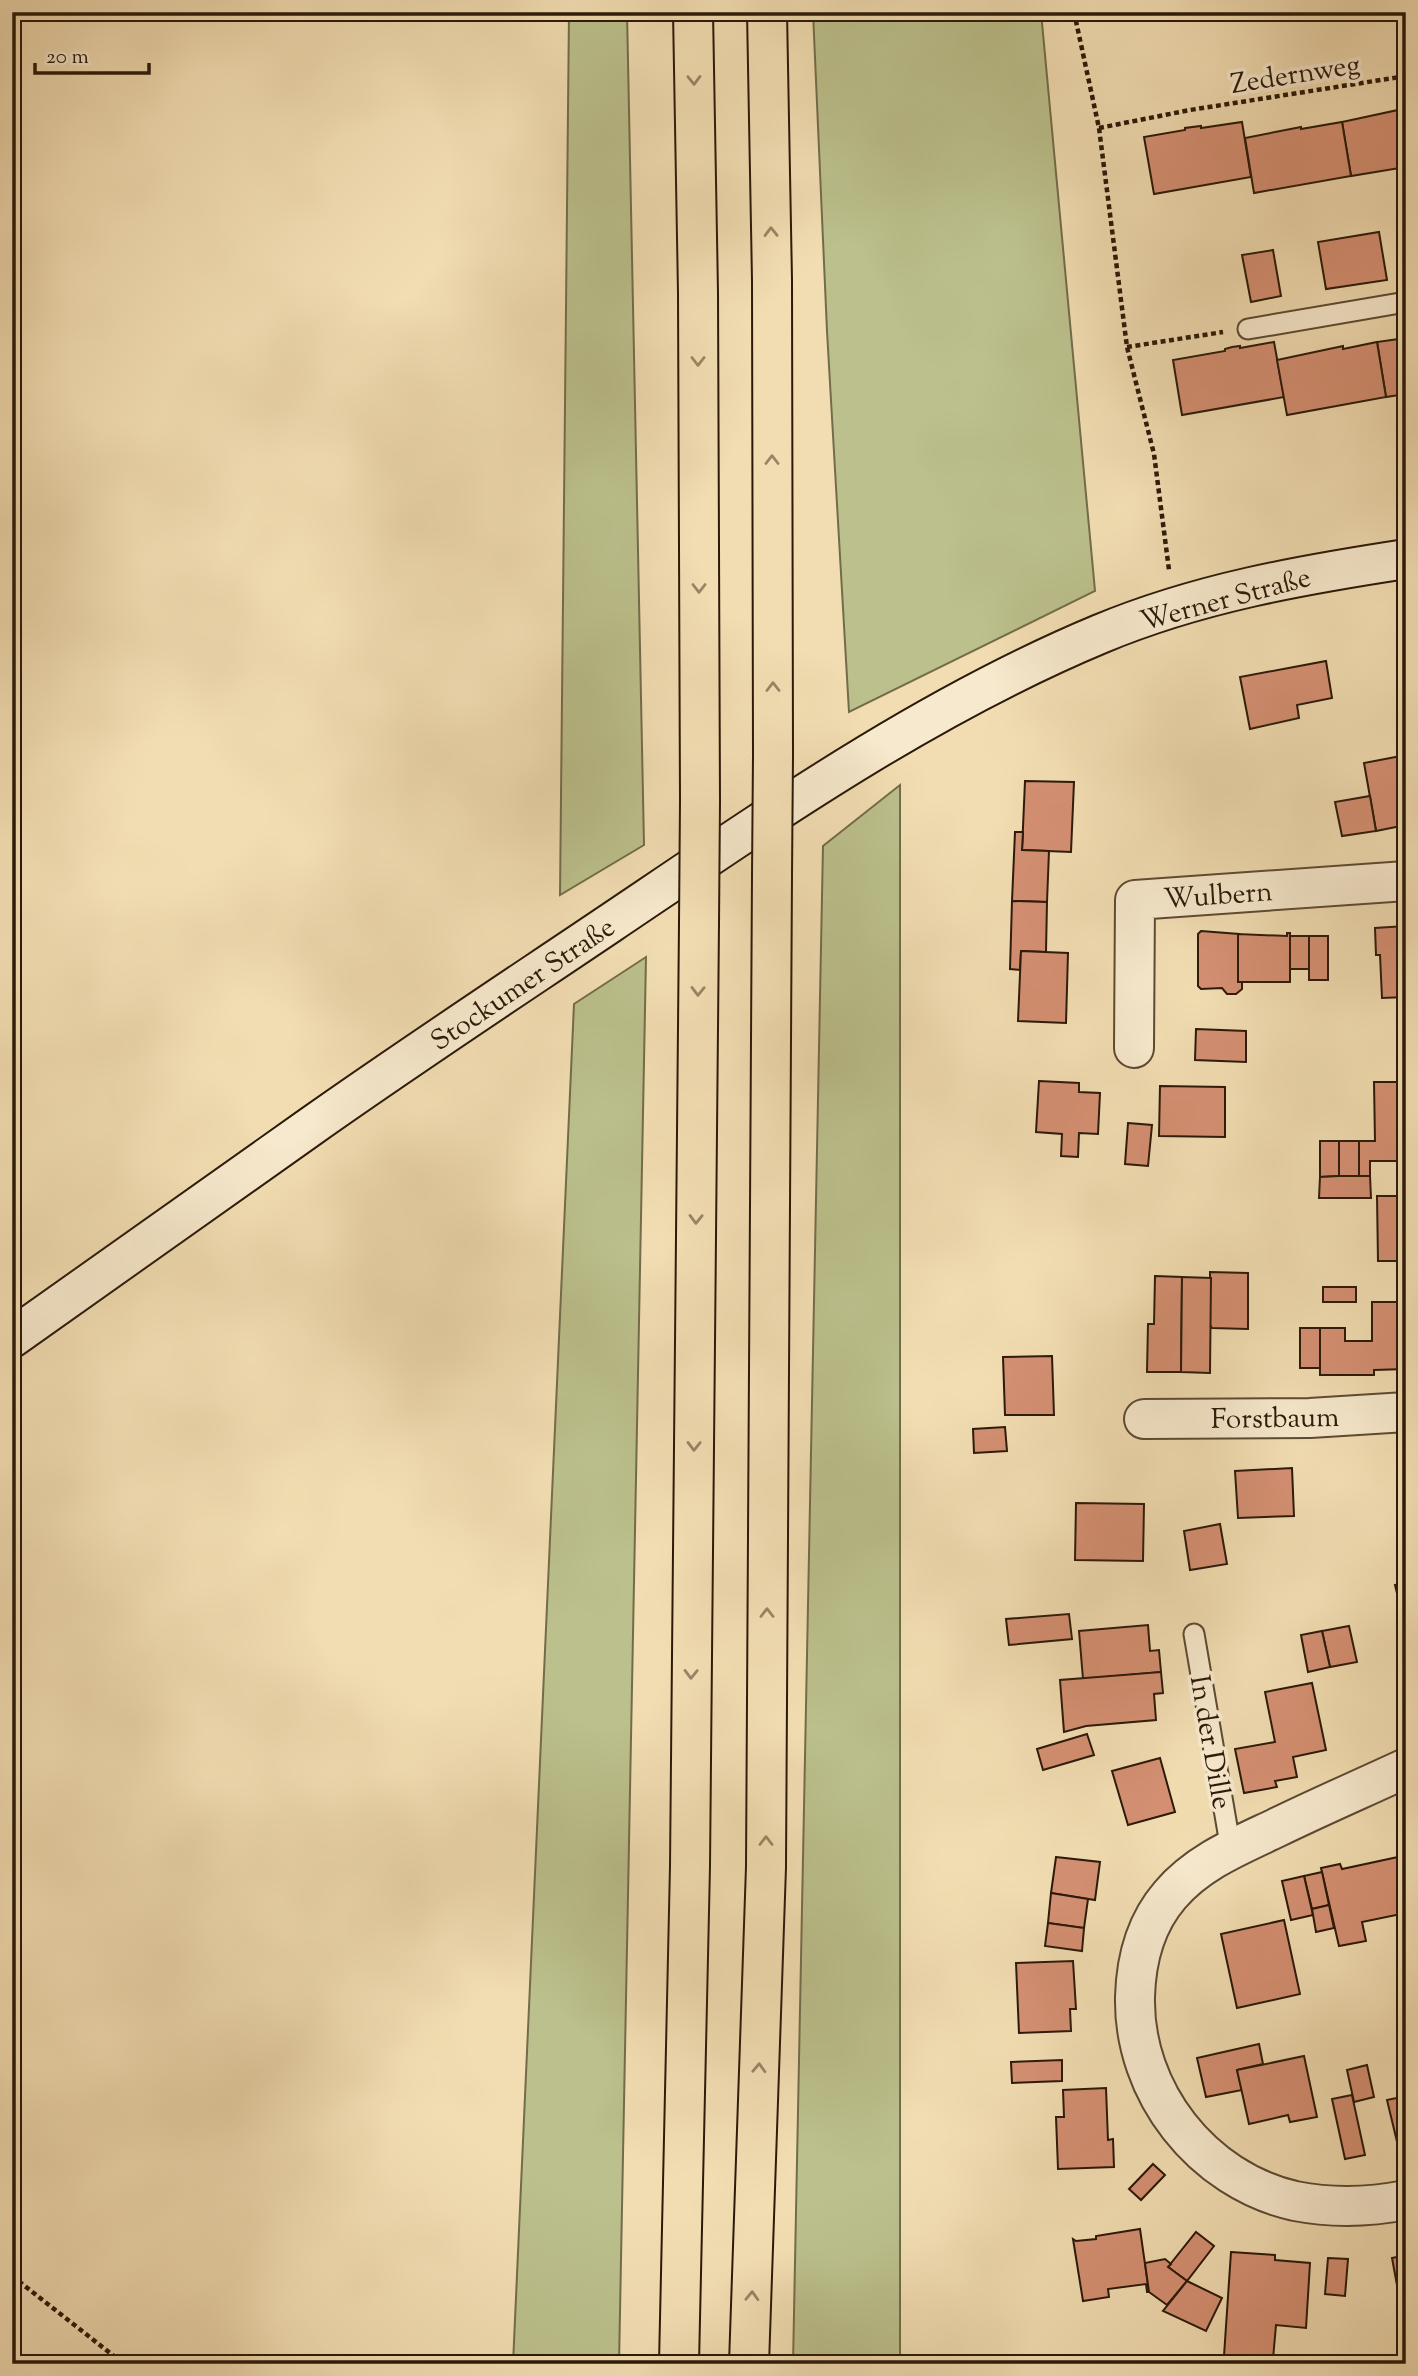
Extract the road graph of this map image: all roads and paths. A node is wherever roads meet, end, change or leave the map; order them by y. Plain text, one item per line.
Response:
1 (693, 12) edge
2 (767, 12) edge
3 (1074, 12) edge
4 (1406, 76) edge
5 (1100, 128) junction
6 (1406, 302) edge
7 (1248, 328) joint
8 (1127, 347) junction
9 (1406, 559) edge
10 (1170, 574) dead end
11 (1049, 657) joint
12 (1406, 881) edge
13 (1134, 1048) dead end
14 (12, 1338) edge
15 (1406, 1412) edge
16 (1144, 1419) dead end
17 (1194, 1634) dead end
18 (1406, 1768) edge
19 (1231, 1850) junction
20 (1406, 2200) edge
21 (12, 2276) edge
22 (124, 2364) edge
23 (679, 2364) edge
24 (749, 2364) edge

1 -> 23 highway, bridge
24 -> 2 highway, bridge
3 - 5 path
4 - 5 path, Zedernweg
5 - 8 path
6 - 7 lane
7 - 8 path
8 - 10 path
9 - 11 main road, Werner Straße
11 - 14 main road, Stockumer Straße
12 - 13 main road, Wulbern
15 - 16 main road, Forstbaum
17 - 19 lane, In der Dille
18 - 19 main road, In der Dille
19 - 20 main road, In der Dille
21 - 22 path

